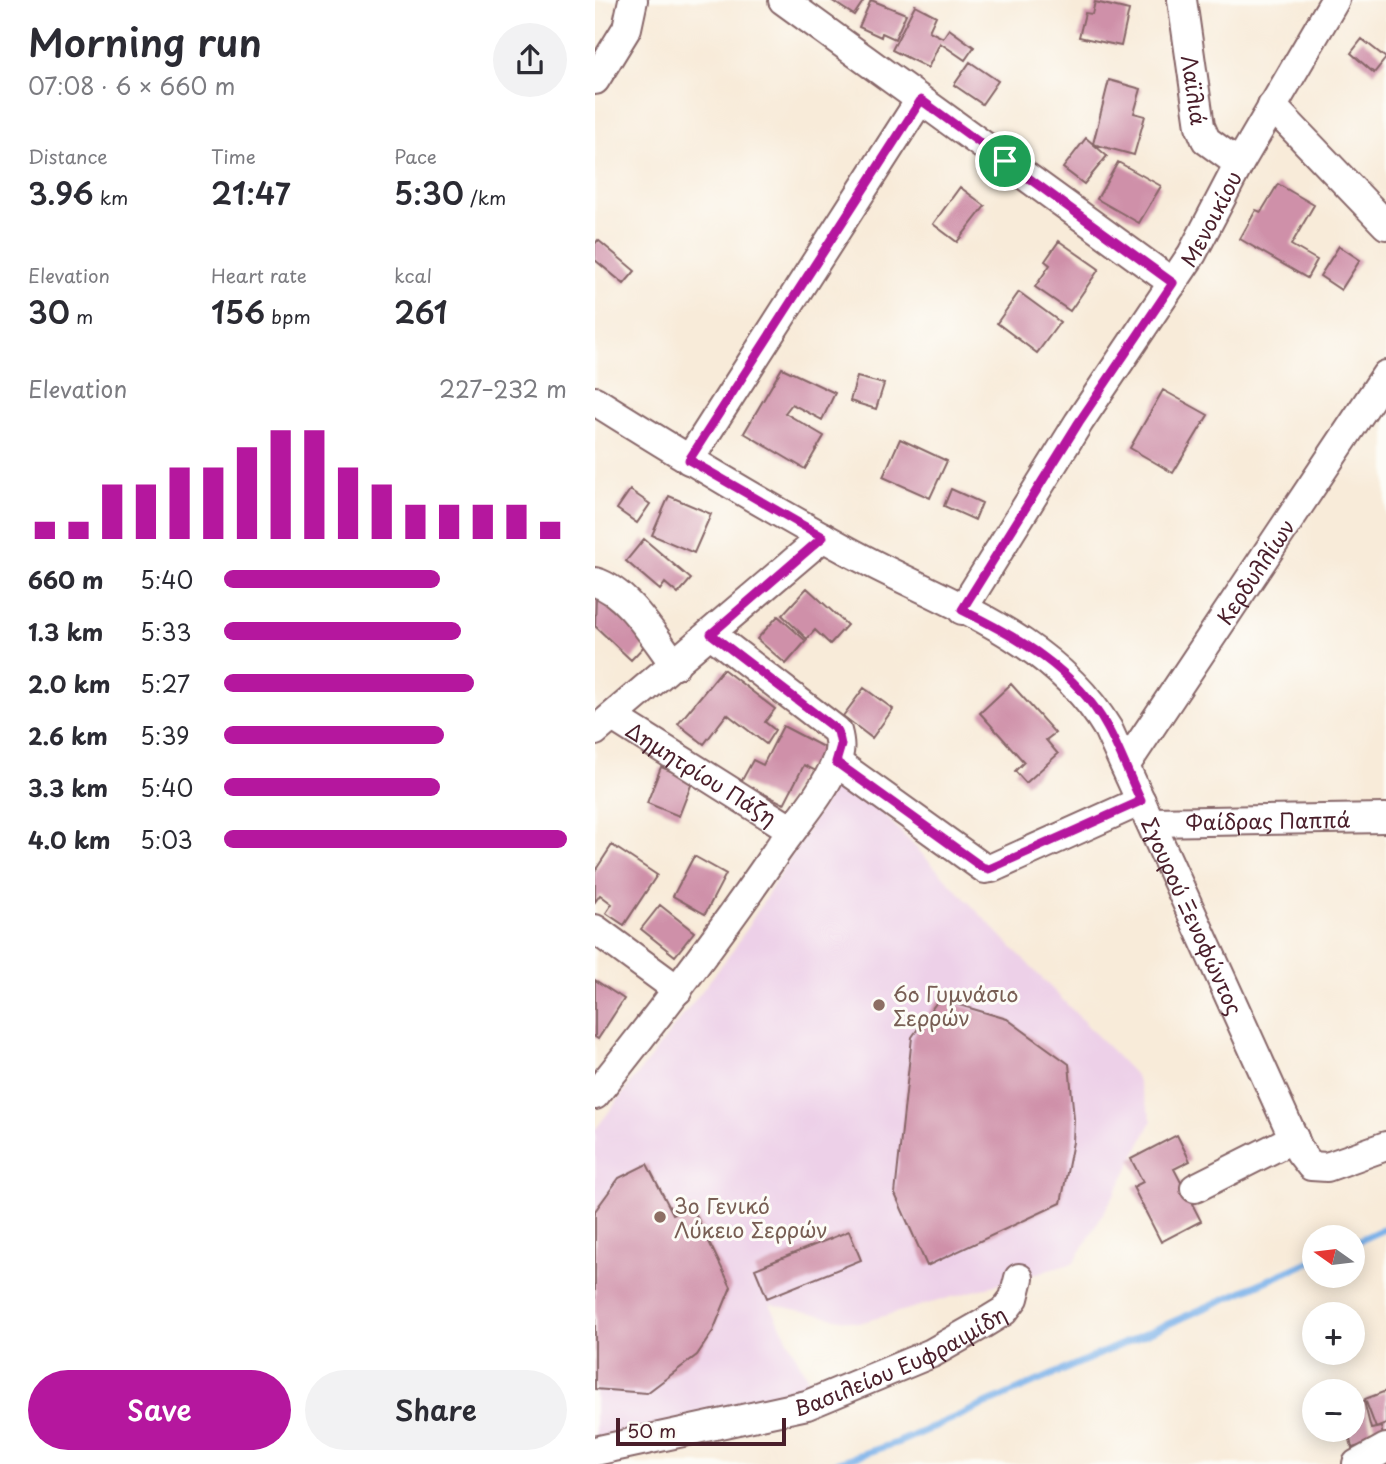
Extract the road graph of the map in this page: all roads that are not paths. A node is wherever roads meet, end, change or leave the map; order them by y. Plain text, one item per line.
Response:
1 (633, 0) edge
2 (783, 0) edge
3 (1182, 0) edge
4 (1335, 0) edge
5 (595, 79) edge
6 (921, 100) junction
7 (1272, 106) junction
8 (1239, 164) junction
9 (1386, 225) edge
10 (1173, 283) junction
11 (1386, 375) edge
12 (595, 401) edge
13 (689, 460) junction
14 (823, 537) junction
15 (595, 582) edge
16 (962, 610) junction
17 (711, 634) junction
18 (675, 665) junction
19 (604, 724) edge
20 (836, 762) junction
21 (1125, 766) junction
22 (1146, 811) junction
23 (1386, 818) edge
24 (792, 830) junction
25 (595, 929) edge
26 (678, 990) junction
27 (595, 1096) edge
28 (1294, 1138) junction
29 (1386, 1146) edge
30 (1195, 1188) dead end
31 (1019, 1278) dead end
32 (1386, 1448) edge
33 (595, 1451) edge
34 (1357, 1464) edge

1 - 5 street
2 - 6 street
3 - 8 street, Λαϊλιά
4 - 7 street, Μενοικίου
6 - 10 street
6 - 13 street
7 - 8 street, Μενοικίου
7 - 9 street
8 - 10 street, Μενοικίου
10 - 16 street, Μενοικίου
11 - 21 street, Κερδυλλίων
12 - 13 street, Σγουρού Ξενοφώντος
13 - 14 street, Σγουρού Ξενοφώντος
14 - 16 street, Σγουρού Ξενοφώντος
14 - 17 street
15 - 18 street
16 - 21 street, Σγουρού Ξενοφώντος
17 - 18 street
17 - 20 street
18 - 19 street
19 - 24 street, Δημητρίου Πάζη
20 - 22 street
20 - 24 street
21 - 22 street, Σγουρού Ξενοφώντος
22 - 23 street, Φαίδρας Παππά
22 - 28 street, Σγουρού Ξενοφώντος
24 - 26 street
25 - 26 street
26 - 27 street
28 - 29 street, Σγουρού Ξενοφώντος
28 - 30 street
31 - 33 street, Βασιλείου Ευφραιμίδη
32 - 34 street

